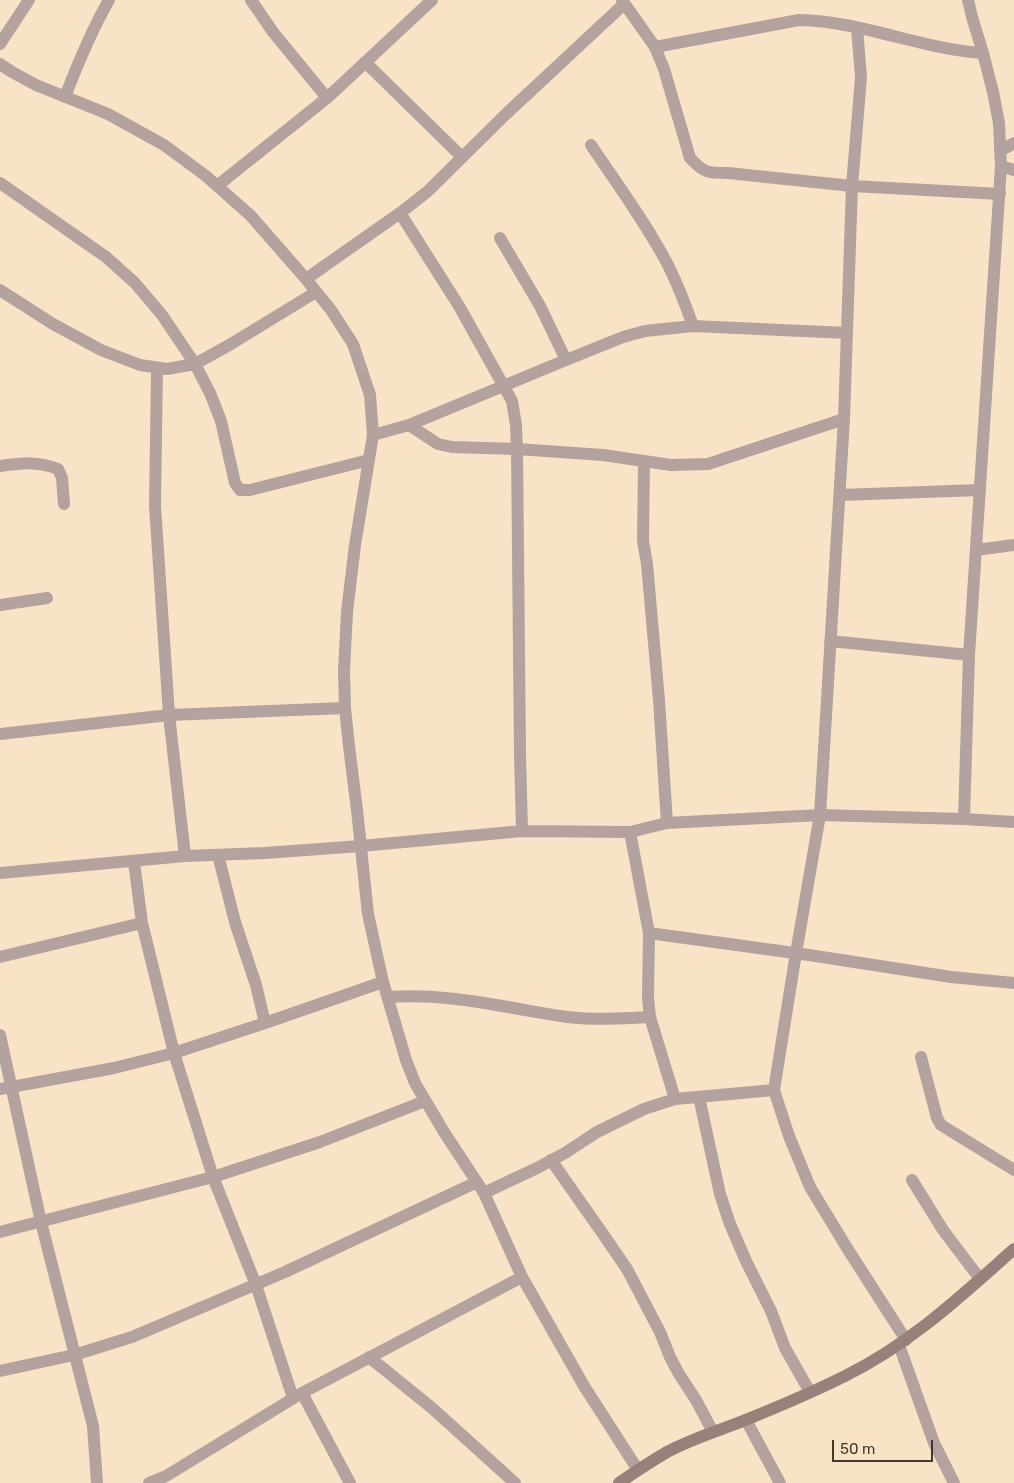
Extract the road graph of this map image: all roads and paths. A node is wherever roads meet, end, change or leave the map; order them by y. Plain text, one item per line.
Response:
1 (29, 0) edge
2 (110, 0) edge
3 (968, 0) edge
4 (257, 2) edge
5 (427, 2) edge
6 (623, 2) edge
7 (857, 28) junction
8 (0, 44) edge
9 (655, 47) junction
10 (983, 53) junction
11 (365, 62) junction
12 (0, 64) edge
13 (66, 97) junction
14 (326, 98) junction
15 (1014, 143) edge
16 (591, 144) dead end
17 (1000, 151) junction
18 (462, 157) junction
19 (1000, 166) junction
20 (1014, 170) edge
21 (0, 183) edge
22 (217, 186) junction
23 (852, 186) junction
24 (1000, 194) junction
25 (400, 213) junction
26 (500, 238) dead end
27 (306, 279) junction
28 (0, 290) edge
29 (316, 292) junction
30 (693, 326) junction
31 (847, 333) junction
32 (566, 360) junction
33 (195, 364) junction
34 (157, 368) junction
35 (504, 386) junction
36 (844, 419) junction
37 (409, 425) junction
38 (373, 435) junction
39 (517, 449) junction
40 (369, 460) junction
41 (644, 462) junction
42 (0, 466) edge
43 (980, 490) junction
44 (840, 496) junction
45 (64, 504) dead end
46 (1014, 545) edge
47 (976, 550) junction
48 (47, 598) dead end
49 (0, 605) edge
50 (830, 641) junction
51 (969, 655) junction
52 (345, 708) junction
53 (169, 715) junction
54 (0, 734) edge
55 (820, 815) junction
56 (964, 818) junction
57 (1014, 822) edge
58 (667, 823) junction
59 (522, 832) junction
60 (630, 832) junction
61 (361, 846) junction
62 (218, 855) junction
63 (185, 856) junction
64 (134, 862) junction
65 (0, 873) edge
66 (142, 923) junction
67 (649, 933) junction
68 (796, 953) junction
69 (0, 957) edge
70 (383, 982) junction
71 (1014, 983) edge
72 (388, 996) junction
73 (650, 1017) junction
74 (265, 1023) junction
75 (0, 1035) edge
76 (174, 1053) junction
77 (921, 1057) dead end
78 (5, 1088) edge
79 (774, 1090) junction
80 (699, 1097) junction
81 (675, 1099) junction
82 (425, 1101) junction
83 (551, 1160) junction
84 (1014, 1170) edge
85 (213, 1177) junction
86 (912, 1180) dead end
87 (477, 1182) junction
88 (484, 1193) junction
89 (41, 1222) junction
90 (0, 1232) edge
91 (1014, 1249) edge
92 (522, 1277) junction
93 (980, 1279) junction
94 (256, 1285) junction
95 (903, 1342) junction
96 (74, 1355) junction
97 (369, 1357) junction
98 (0, 1371) edge
99 (810, 1392) junction
100 (297, 1395) junction
101 (746, 1420) junction
102 (713, 1432) junction
103 (638, 1470) junction
104 (98, 1483) edge
105 (149, 1483) edge
106 (350, 1483) edge
107 (516, 1483) edge
108 (619, 1483) edge
109 (780, 1483) edge
110 (954, 1483) edge

1 - 8 street
2 - 13 street
3 - 10 street
4 - 14 street
5 - 11 street
6 - 9 street
6 - 18 street
7 - 9 street
7 - 10 street
7 - 23 street
9 - 23 street
10 - 17 street
11 - 14 street
11 - 18 street
12 - 13 street
13 - 22 street
14 - 22 street
15 - 17 street
16 - 30 street
17 - 19 street
18 - 25 street
19 - 20 street
19 - 24 street
21 - 33 street
22 - 27 street
23 - 24 street
23 - 31 street
24 - 43 street
25 - 27 street
25 - 35 street
26 - 32 street
27 - 29 street
28 - 34 street
29 - 33 street
29 - 38 street
30 - 31 street
30 - 32 street
31 - 36 street
32 - 35 street
33 - 34 street
33 - 40 street
34 - 53 street
35 - 37 street
35 - 39 street
36 - 41 street
36 - 44 street
37 - 38 street
37 - 39 street
38 - 40 street
39 - 41 street
39 - 59 street
40 - 52 street
41 - 58 street
42 - 45 street
43 - 44 street
43 - 47 street
44 - 50 street
46 - 47 street
47 - 51 street
48 - 49 street
50 - 51 street
50 - 55 street
51 - 56 street
52 - 53 street
52 - 61 street
53 - 54 street
53 - 63 street
55 - 56 street
55 - 58 street
55 - 68 street
56 - 57 street
58 - 60 street
59 - 60 street
59 - 61 street
60 - 67 street
61 - 62 street
61 - 70 street
62 - 63 street
62 - 74 street
63 - 64 street
64 - 65 street
64 - 66 street
66 - 69 street
66 - 76 street
67 - 68 street
67 - 73 street
68 - 71 street
68 - 79 street
70 - 72 street
70 - 74 street
72 - 73 street
72 - 82 street
73 - 81 street
74 - 76 street
75 - 78 street
76 - 78 street
76 - 85 street
77 - 84 street
78 - 89 street
79 - 80 street
79 - 95 street
80 - 81 street
80 - 99 street
81 - 83 street
82 - 85 street
82 - 87 street
83 - 88 street
83 - 102 street
85 - 89 street
85 - 94 street
86 - 93 street
87 - 88 street
87 - 94 street
88 - 92 street
89 - 90 street
89 - 96 street
91 - 93 street
92 - 97 street
92 - 103 street
93 - 95 street
94 - 96 street
94 - 100 street
95 - 99 street
95 - 110 street
96 - 98 street
96 - 104 street
97 - 100 street
97 - 107 street
99 - 101 street
100 - 105 street
100 - 106 street
101 - 102 street
101 - 109 street
102 - 103 street
103 - 108 street

